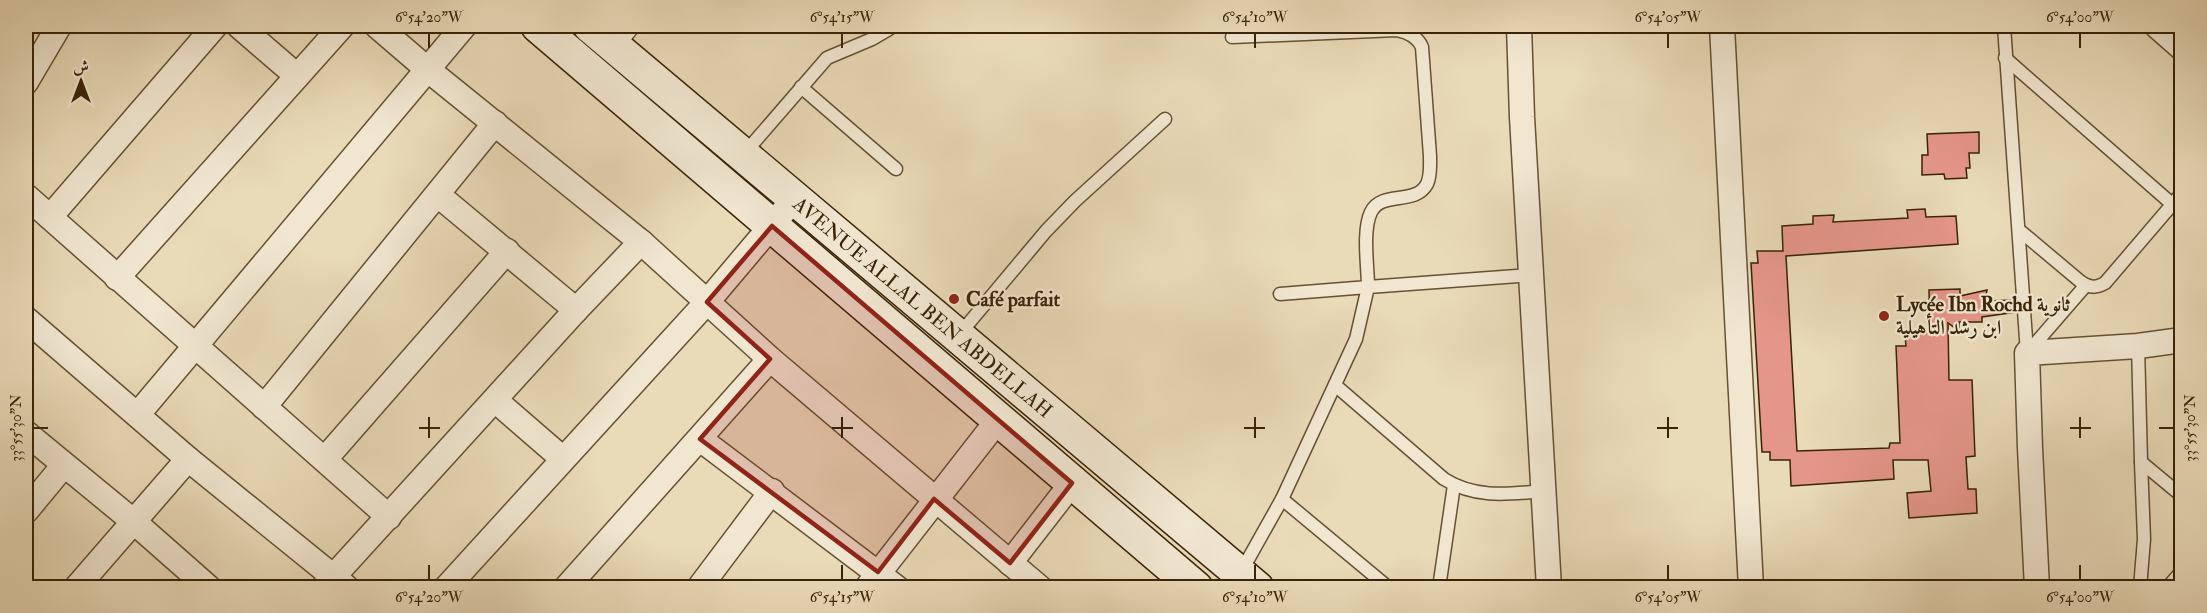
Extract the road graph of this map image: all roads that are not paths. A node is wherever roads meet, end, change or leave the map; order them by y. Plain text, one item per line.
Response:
1 (59, 26) edge
2 (215, 26) edge
3 (239, 26) edge
4 (342, 26) edge
5 (377, 26) edge
6 (464, 26) edge
7 (538, 26) edge
8 (590, 26) edge
9 (890, 26) edge
10 (1519, 26) edge
11 (1722, 26) edge
12 (2004, 26) edge
13 (2163, 27) edge
14 (625, 37) edge
15 (1233, 37) dead end
16 (2181, 48) edge
17 (2005, 58) junction
18 (427, 69) junction
19 (297, 76) junction
20 (26, 82) edge
21 (801, 87) junction
22 (1165, 119) dead end
23 (495, 123) junction
24 (742, 156) junction
25 (896, 169) dead end
26 (2181, 193) edge
27 (438, 195) junction
28 (26, 196) edge
29 (794, 199) junction
30 (2172, 204) junction
31 (50, 217) junction
32 (772, 226) junction
33 (2019, 230) junction
34 (642, 242) junction
35 (507, 251) junction
36 (1531, 275) junction
37 (117, 278) junction
38 (2086, 285) junction
39 (1368, 287) junction
40 (1280, 294) dead end
41 (707, 302) junction
42 (576, 310) junction
43 (26, 319) edge
44 (957, 337) junction
45 (2181, 340) edge
46 (2138, 346) junction
47 (195, 348) junction
48 (2027, 353) junction
49 (770, 358) junction
50 (1335, 385) junction
51 (495, 400) junction
52 (264, 407) junction
53 (138, 414) junction
54 (998, 420) junction
55 (26, 433) edge
56 (700, 439) junction
57 (188, 459) junction
58 (325, 459) junction
59 (563, 459) junction
60 (2141, 462) junction
61 (64, 465) junction
62 (1072, 483) junction
63 (1454, 485) junction
64 (772, 491) junction
65 (1544, 491) junction
66 (2181, 496) edge
67 (934, 499) junction
68 (1282, 499) junction
69 (26, 511) edge
70 (389, 517) junction
71 (133, 521) junction
72 (1010, 563) junction
73 (2181, 571) edge
74 (872, 580) edge
75 (1249, 580) edge
76 (195, 583) edge
77 (334, 584) edge
78 (76, 588) edge
79 (446, 588) edge
80 (566, 588) edge
81 (699, 588) edge
82 (897, 588) edge
83 (1040, 588) edge
84 (1196, 588) edge
85 (1389, 588) edge
86 (1439, 588) edge
87 (1549, 588) edge
88 (1751, 588) edge
89 (2037, 588) edge
90 (2140, 588) edge
91 (2167, 588) edge

1 - 20 street
2 - 31 street
3 - 19 street
4 - 19 street
5 - 18 street
6 - 18 street
7 - 32 street, AVENUE ALLAL BEN ABDELLAH
8 - 14 street, AVENUE ALLAL BEN ABDELLAH
9 - 21 lane
10 - 36 street
11 - 88 street
12 - 17 lane
13 - 16 street
14 - 24 street, AVENUE ALLAL BEN ABDELLAH
15 - 39 lane
17 - 30 lane
17 - 33 lane
18 - 23 street
18 - 47 street
19 - 37 street
21 - 24 lane
21 - 25 lane
22 - 44 lane
23 - 27 street
23 - 34 street
24 - 29 street, AVENUE ALLAL BEN ABDELLAH
26 - 30 lane
27 - 35 street
27 - 52 street
28 - 31 street
29 - 32 street
29 - 44 street, AVENUE ALLAL BEN ABDELLAH
30 - 38 lane
31 - 37 street
32 - 41 street
32 - 54 street, AVENUE ALLAL BEN ABDELLAH
33 - 38 lane
33 - 48 lane
34 - 41 street
34 - 42 street
35 - 42 street
35 - 58 street
36 - 39 lane
36 - 65 street
37 - 47 street
38 - 48 lane
39 - 40 lane
39 - 50 lane
41 - 49 street
41 - 59 street
42 - 51 street
43 - 53 street
44 - 75 street, AVENUE ALLAL BEN ABDELLAH
45 - 46 street
46 - 48 street
46 - 60 lane
47 - 52 street
47 - 53 street
48 - 89 street
49 - 56 street
49 - 67 street
50 - 63 lane
50 - 68 lane
51 - 59 street
51 - 70 street
52 - 58 street
53 - 57 street
54 - 62 street, AVENUE ALLAL BEN ABDELLAH
54 - 67 street
55 - 61 street
56 - 64 street
56 - 80 street
57 - 71 street
57 - 77 street
58 - 70 street
59 - 79 street
60 - 66 lane
60 - 90 lane
61 - 69 street
61 - 71 street
62 - 72 street
62 - 84 street, AVENUE ALLAL BEN ABDELLAH
63 - 65 lane
63 - 86 lane
64 - 74 street
64 - 81 street
65 - 87 street
67 - 72 street
67 - 74 street
68 - 75 lane
68 - 85 lane
70 - 77 street
71 - 76 street
71 - 78 street
72 - 83 street
73 - 91 lane
74 - 82 street

